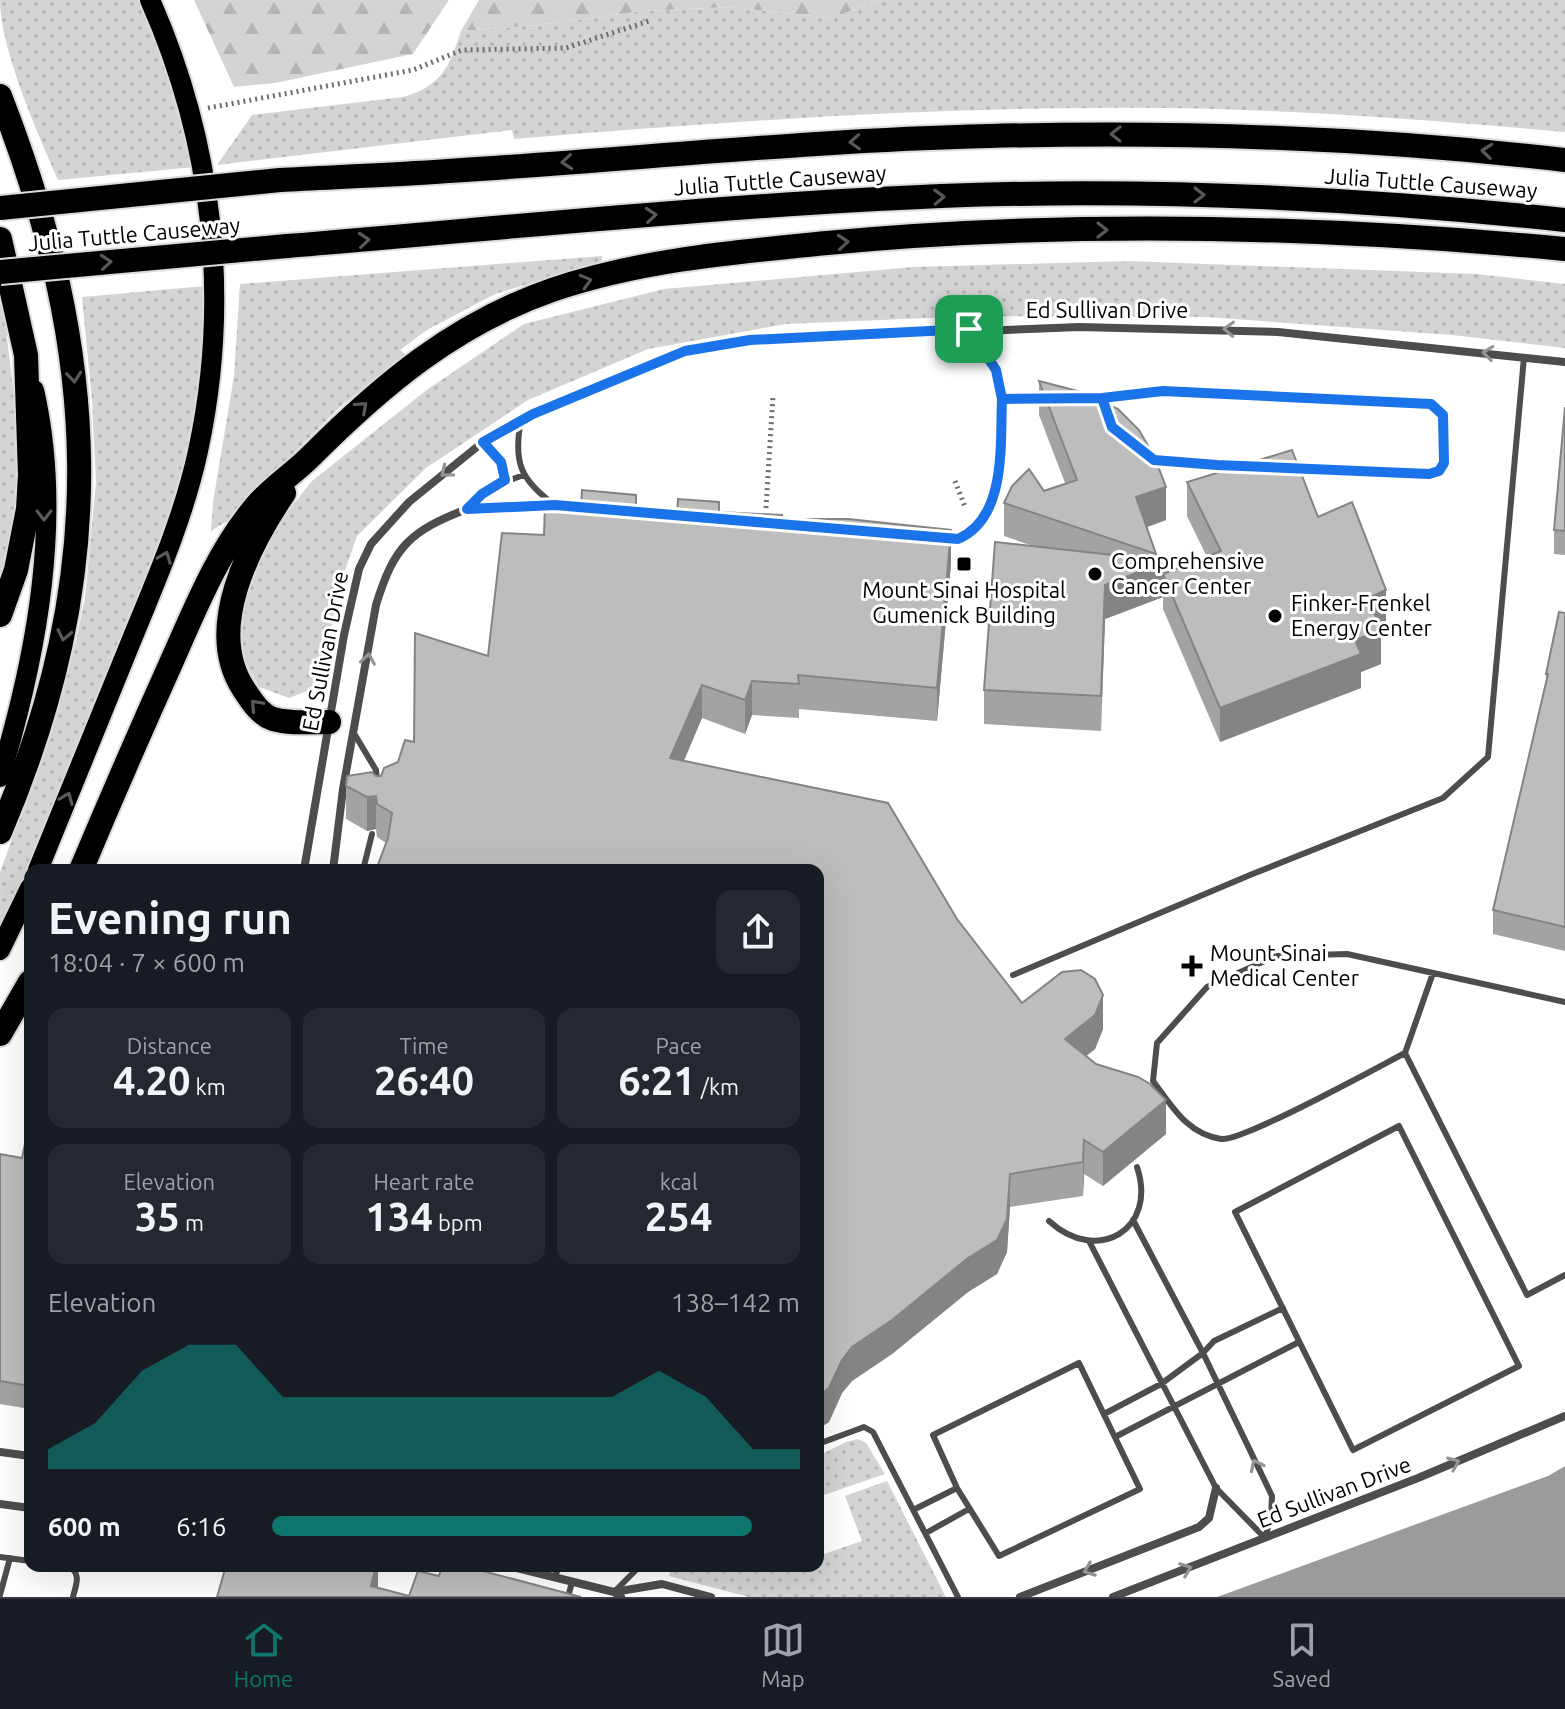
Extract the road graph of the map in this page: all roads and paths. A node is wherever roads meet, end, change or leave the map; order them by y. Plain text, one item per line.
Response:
1 (150, 0) edge
2 (652, 20) dead end
3 (0, 96) edge
4 (191, 111) junction
5 (1565, 160) edge
6 (0, 208) edge
7 (1565, 220) edge
8 (0, 239) edge
9 (1565, 249) edge
10 (0, 272) edge
11 (969, 329) junction
12 (26, 355) junction
13 (1524, 357) junction
14 (1565, 362) edge
15 (773, 396) dead end
16 (1102, 398) junction
17 (1002, 399) junction
18 (1049, 399) edge
19 (1088, 399) edge
20 (1107, 413) edge
21 (521, 420) junction
22 (483, 442) junction
23 (1145, 453) edge
24 (306, 461) junction
25 (1247, 467) edge
26 (1292, 469) edge
27 (524, 475) junction
28 (505, 480) junction
29 (955, 481) dead end
30 (555, 505) junction
31 (592, 507) edge
32 (965, 507) dead end
33 (766, 508) dead end
34 (467, 509) junction
35 (622, 509) edge
36 (686, 515) edge
37 (932, 538) edge
38 (0, 615) edge
39 (329, 722) junction
40 (355, 735) junction
41 (0, 777) edge
42 (378, 793) edge
43 (0, 832) edge
44 (372, 834) edge
45 (40, 864) edge
46 (84, 864) edge
47 (305, 864) edge
48 (334, 864) edge
49 (364, 864) edge
50 (24, 900) edge
51 (0, 950) edge
52 (1433, 973) junction
53 (1013, 975) dead end
54 (24, 992) edge
55 (1565, 1002) edge
56 (0, 1034) edge
57 (1405, 1053) junction
58 (1137, 1167) dead end
59 (1133, 1220) junction
60 (1049, 1221) dead end
61 (1089, 1241) junction
62 (1565, 1275) edge
63 (1283, 1308) junction
64 (1299, 1342) junction
65 (1203, 1353) junction
66 (1161, 1384) junction
67 (1217, 1385) junction
68 (1173, 1408) junction
69 (1104, 1414) junction
70 (1565, 1416) edge
71 (1115, 1437) junction
72 (824, 1442) edge
73 (0, 1452) edge
74 (24, 1455) edge
75 (957, 1488) junction
76 (1216, 1488) junction
77 (0, 1504) edge
78 (24, 1507) edge
79 (915, 1509) junction
80 (969, 1509) junction
81 (926, 1533) junction
82 (1265, 1538) junction
83 (0, 1557) edge
84 (10, 1558) junction
85 (24, 1560) edge
86 (76, 1572) edge
87 (534, 1572) edge
88 (557, 1572) edge
89 (635, 1572) edge
90 (554, 1577) junction
91 (572, 1582) junction
92 (0, 1595) edge
93 (618, 1595) edge
94 (73, 1597) edge
95 (568, 1597) edge
96 (711, 1597) edge
97 (958, 1597) edge
98 (1020, 1597) edge
99 (1113, 1597) edge

1 - 4 main road
2 - 4 path
3 -> 43 highway
45 -> 4 main road
5 -> 6 highway, Julia Tuttle Causeway, bridge
10 -> 7 highway, Julia Tuttle Causeway, bridge
8 - 12 highway
24 -> 9 highway
13 -> 11 street, Ed Sullivan Drive
11 - 17 lane
11 - 21 street, Ed Sullivan Drive
12 - 38 highway
12 -> 41 main road
13 - 14 street, Ed Sullivan Drive
13 - 53 lane
15 - 33 path
16 - 19 lane
16 - 20 lane
16 - 26 lane
17 - 18 lane
17 - 37 lane
21 - 22 street, Ed Sullivan Drive
21 - 27 lane
22 - 28 lane
22 -> 39 street, Ed Sullivan Drive
23 - 25 lane
39 -> 24 highway
24 - 46 highway
27 - 28 lane
27 - 30 lane
28 - 34 lane
29 - 32 path
30 - 31 lane
30 - 34 lane
40 -> 34 street, Ed Sullivan Drive
35 - 36 lane
39 - 47 street, Ed Sullivan Drive
40 - 42 lane
40 - 48 street, Ed Sullivan Drive
44 - 49 lane
50 - 51 main road
52 - 55 lane
52 - 57 lane
52 - 57 lane
54 - 56 highway
57 - 62 lane
58 - 59 lane
59 - 61 lane
59 - 65 lane
60 - 61 lane
61 - 66 lane
63 - 64 lane
63 - 64 lane
63 - 65 lane
64 - 67 lane
65 - 66 lane
65 - 67 lane
66 - 68 lane
66 - 69 lane
67 - 68 lane
82 -> 67 lane
68 - 71 lane
68 - 76 lane
69 - 71 lane
69 - 75 lane
82 -> 70 street, Ed Sullivan Drive
71 - 80 lane
72 - 79 lane
73 - 74 street
75 - 79 lane
75 - 80 lane
76 - 82 lane
76 -> 98 street
77 - 78 street
79 - 81 lane
80 - 81 lane
81 - 97 lane
99 -> 82 street, Ed Sullivan Drive
83 - 84 lane
84 - 85 lane
84 - 92 lane
86 - 94 lane
87 - 90 street
88 - 90 lane
89 - 93 lane
90 - 91 street
91 - 93 street
91 - 95 lane
93 - 96 street

